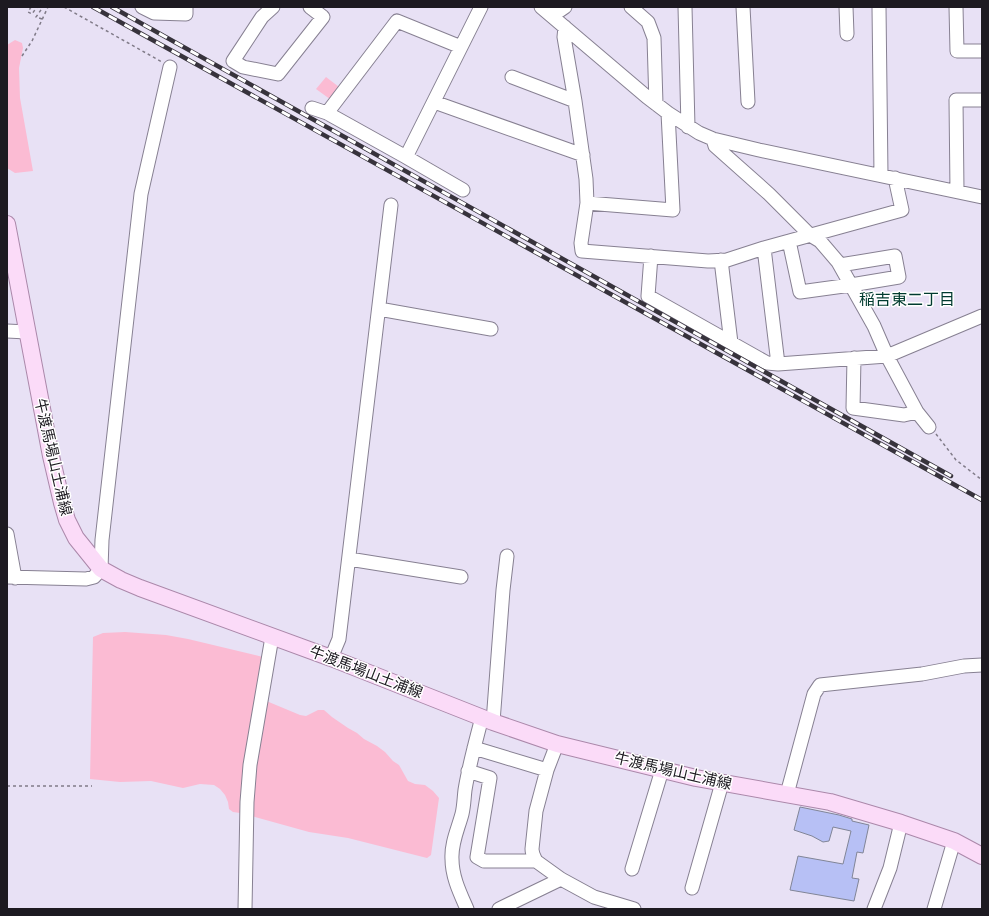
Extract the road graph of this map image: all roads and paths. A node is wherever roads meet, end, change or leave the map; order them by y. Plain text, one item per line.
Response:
1 (31, 7) edge
2 (37, 7) edge
3 (43, 7) edge
4 (48, 7) edge
5 (64, 7) edge
6 (142, 7) edge
7 (186, 7) edge
8 (273, 7) edge
9 (310, 7) edge
10 (481, 7) edge
11 (541, 7) edge
12 (565, 7) edge
13 (632, 7) edge
14 (685, 7) edge
15 (743, 7) edge
16 (846, 7) edge
17 (879, 7) edge
18 (956, 7) edge
19 (552, 16) junction
20 (42, 19) junction
21 (565, 27) junction
22 (847, 34) dead end
23 (461, 47) junction
24 (982, 51) edge
25 (22, 56) dead end
26 (170, 67) joint
27 (512, 77) dead end
28 (982, 100) edge
29 (575, 101) junction
30 (434, 102) junction
31 (748, 102) dead end
32 (656, 104) junction
33 (312, 108) dead end
34 (327, 113) junction
35 (668, 113) junction
36 (688, 126) junction
37 (713, 139) junction
38 (583, 155) junction
39 (406, 157) junction
40 (881, 175) junction
41 (896, 178) junction
42 (463, 190) dead end
43 (958, 192) junction
44 (982, 197) edge
45 (587, 203) junction
46 (391, 205) dead end
47 (7, 224) edge
48 (810, 235) junction
49 (789, 241) junction
50 (764, 248) junction
51 (651, 256) junction
52 (721, 260) junction
53 (840, 265) junction
54 (851, 285) junction
55 (379, 309) junction
56 (982, 316) edge
57 (491, 329) dead end
58 (7, 331) edge
59 (27, 332) junction
60 (731, 343) junction
61 (887, 356) junction
62 (854, 358) junction
63 (778, 364) junction
64 (917, 412) junction
65 (930, 427) joint
66 (982, 480) edge
67 (7, 534) edge
68 (507, 556) dead end
69 (349, 560) junction
70 (102, 568) junction
71 (461, 577) dead end
72 (11, 578) edge
73 (272, 637) junction
74 (331, 658) junction
75 (982, 665) edge
76 (488, 720) junction
77 (557, 744) junction
78 (474, 748) junction
79 (547, 770) junction
80 (662, 770) junction
81 (468, 771) junction
82 (722, 783) junction
83 (7, 786) edge
84 (92, 786) dead end
85 (787, 794) junction
86 (901, 823) junction
87 (954, 841) junction
88 (982, 856) edge
89 (536, 861) junction
90 (632, 869) dead end
91 (561, 879) junction
92 (692, 888) dead end
93 (245, 909) edge
94 (467, 909) edge
95 (499, 909) edge
96 (634, 909) edge
97 (874, 909) edge
98 (934, 909) edge

1 - 2 path
3 - 20 path
4 - 20 path
5 - 26 path
6 - 7 street
8 - 9 street
10 - 23 street
11 - 19 street
12 - 19 street
13 - 32 street
14 - 36 street
15 - 31 street
16 - 22 street
17 - 40 street
18 - 24 street
19 - 21 street
20 - 25 path
21 - 29 street
21 - 32 street
23 - 30 street
23 - 34 street
26 - 70 street
27 - 29 street
28 - 43 street
29 - 38 street
30 - 38 street
30 - 39 street
32 - 35 street
33 - 34 street
34 - 39 street
35 - 36 street
35 - 45 street
36 - 37 street
37 - 40 street
37 - 48 street
38 - 45 street
39 - 42 street
40 - 41 street
41 - 43 street
41 - 48 street
43 - 44 street
45 - 51 street
46 - 55 street
47 - 59 main road, 牛渡馬場山土浦線
48 - 49 street
48 - 53 street
49 - 50 street
49 - 54 street
50 - 52 street
50 - 63 street
51 - 52 street
51 - 60 street
52 - 60 street
53 - 54 street
53 - 54 street
54 - 61 street
55 - 57 street
55 - 69 street
56 - 61 street
58 - 59 street
59 - 70 main road, 牛渡馬場山土浦線
60 - 63 street
61 - 62 street
61 - 64 street
62 - 63 street
62 - 64 street
64 - 65 street
65 - 66 path
67 - 72 street
68 - 76 street
69 - 71 street
69 - 74 street
70 - 72 street
70 - 73 main road, 牛渡馬場山土浦線
73 - 74 main road, 牛渡馬場山土浦線
73 - 93 street
74 - 76 main road, 牛渡馬場山土浦線
75 - 85 street
76 - 77 main road, 牛渡馬場山土浦線
76 - 78 street
77 - 79 street
77 - 80 main road, 牛渡馬場山土浦線
78 - 79 street
78 - 81 street
79 - 89 street
80 - 82 main road, 牛渡馬場山土浦線
80 - 90 street
81 - 89 street
81 - 94 street
82 - 85 main road, 牛渡馬場山土浦線
82 - 92 street
83 - 84 path
85 - 86 main road, 牛渡馬場山土浦線
86 - 87 main road, 牛渡馬場山土浦線
86 - 97 street
87 - 88 main road, 牛渡馬場山土浦線
87 - 98 street
89 - 91 street
91 - 95 street
91 - 96 street

